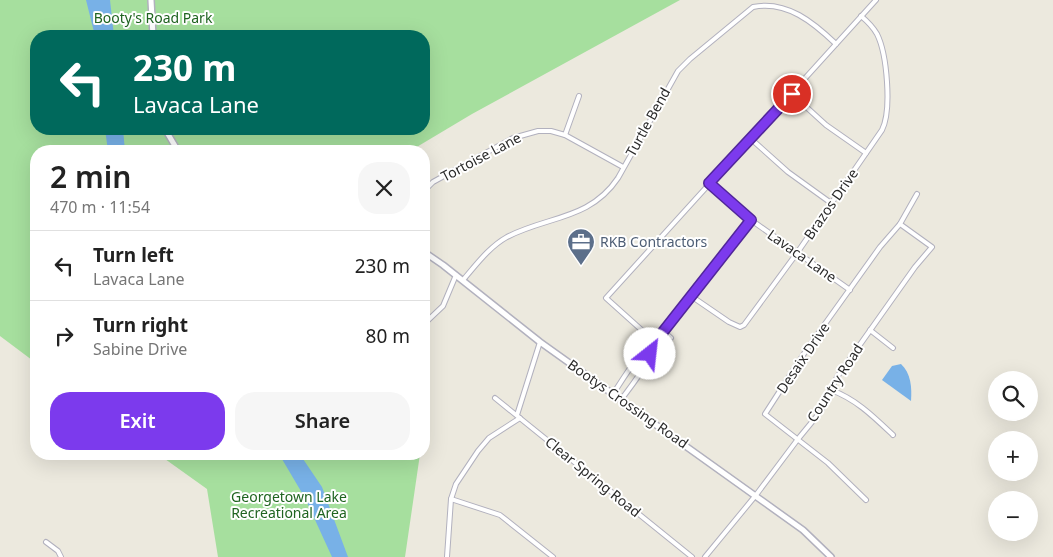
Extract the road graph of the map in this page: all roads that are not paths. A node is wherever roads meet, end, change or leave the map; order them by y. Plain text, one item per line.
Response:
1 (151, 0) edge
2 (876, 0) edge
3 (861, 16) junction
4 (153, 30) edge
5 (836, 44) junction
6 (792, 94) junction
7 (579, 96) dead end
8 (565, 135) junction
9 (750, 138) junction
10 (866, 153) junction
11 (623, 167) junction
12 (709, 183) junction
13 (430, 186) edge
14 (917, 194) dead end
15 (831, 203) junction
16 (751, 220) junction
17 (900, 224) junction
18 (797, 253) junction
19 (430, 256) edge
20 (456, 275) junction
21 (463, 280) junction
22 (850, 290) junction
23 (692, 296) junction
24 (430, 318) edge
25 (870, 330) junction
26 (663, 331) junction
27 (670, 338) dead end
28 (540, 342) junction
29 (655, 342) junction
30 (650, 348) junction
31 (893, 348) dead end
32 (830, 390) junction
33 (613, 394) junction
34 (495, 398) dead end
35 (621, 400) junction
36 (518, 416) junction
37 (893, 435) dead end
38 (798, 438) junction
39 (756, 495) junction
40 (450, 499) junction
41 (866, 500) dead end
42 (46, 542) dead end
43 (62, 557) edge
44 (447, 557) edge
45 (553, 557) edge
46 (692, 557) edge
47 (706, 557) edge
48 (832, 557) edge

1 - 4 street
2 - 3 street
3 - 5 street
3 - 10 street, Brazos Drive
5 - 6 street
5 - 11 street, Turtle Bend
6 - 9 street
6 - 10 street
7 - 8 street
8 - 11 street, Tortoise Lane
8 - 13 street, Tortoise Lane
9 - 12 street
9 - 15 street
10 - 15 street, Brazos Drive
11 - 21 street, Turtle Bend
12 - 16 street, Lavaca Lane
12 - 29 street
14 - 17 street, Desaix Drive
15 - 18 street, Brazos Drive
16 - 18 street, Lavaca Lane
16 - 23 street
17 - 22 street, Desaix Drive
17 - 25 street, Country Road
18 - 22 street, Lavaca Lane
18 - 23 street, Brazos Drive
19 - 20 street, Bootys Crossing Road
20 - 21 street, Bootys Crossing Road
20 - 24 street
21 - 28 street, Bootys Crossing Road
22 - 38 street, Desaix Drive
23 - 26 street
25 - 31 street
25 - 32 street, Country Road
26 - 27 street
26 - 29 street
28 - 33 street, Bootys Crossing Road
28 - 36 street
29 - 30 street
30 - 33 street
30 - 35 street
32 - 37 street
32 - 38 street, Country Road
33 - 35 street, Bootys Crossing Road
34 - 36 street, Clear Spring Road
35 - 39 street, Bootys Crossing Road
36 - 40 street
36 - 46 street, Clear Spring Road
38 - 39 street, Country Road
38 - 41 street, Desaix Drive
39 - 47 street, Country Road
39 - 48 street, Bootys Crossing Road
40 - 44 street
40 - 45 street
42 - 43 street

